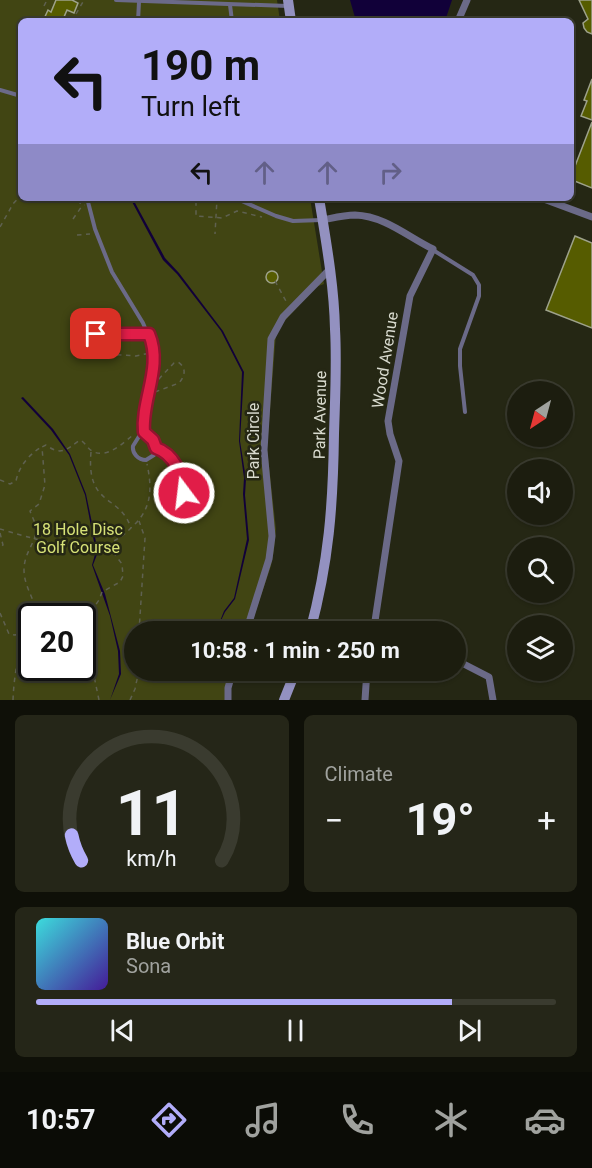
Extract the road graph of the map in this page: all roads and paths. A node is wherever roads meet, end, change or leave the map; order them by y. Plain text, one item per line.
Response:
1 (47, 0) edge
2 (84, 0) edge
3 (116, 0) edge
4 (466, 0) edge
5 (139, 2) junction
6 (288, 3) edge
7 (230, 5) junction
8 (44, 6) dead end
9 (75, 16) dead end
10 (138, 18) edge
11 (232, 18) edge
12 (290, 18) edge
13 (459, 18) edge
14 (0, 90) edge
15 (18, 95) edge
16 (18, 198) edge
17 (78, 201) edge
18 (88, 201) edge
19 (198, 201) edge
20 (217, 201) edge
21 (242, 201) edge
22 (320, 201) edge
23 (549, 201) edge
24 (88, 204) junction
25 (82, 205) junction
26 (262, 217) dead end
27 (592, 217) edge
28 (215, 218) junction
29 (73, 219) dead end
30 (323, 220) junction
31 (0, 227) edge
32 (97, 233) junction
33 (77, 234) dead end
34 (215, 234) dead end
35 (433, 249) junction
36 (330, 270) junction
37 (275, 281) dead end
38 (292, 308) junction
39 (96, 334) dead end
40 (149, 334) junction
41 (153, 353) junction
42 (108, 354) dead end
43 (150, 388) junction
44 (149, 396) junction
45 (465, 412) dead end
46 (143, 430) junction
47 (137, 433) dead end
48 (42, 447) junction
49 (156, 448) junction
50 (91, 451) junction
51 (146, 460) junction
52 (0, 480) edge
53 (177, 501) dead end
54 (139, 520) junction
55 (0, 529) edge
56 (131, 529) junction
57 (0, 533) edge
58 (36, 538) junction
59 (110, 543) junction
60 (0, 548) edge
61 (33, 603) edge
62 (0, 613) edge
63 (140, 621) edge
64 (249, 621) edge
65 (313, 621) edge
66 (375, 621) edge
67 (18, 634) edge
68 (18, 661) edge
69 (466, 665) edge
70 (137, 681) edge
71 (230, 681) edge
72 (292, 681) edge
73 (366, 681) edge
74 (13, 700) edge
75 (99, 700) edge
76 (130, 700) edge
77 (228, 700) edge
78 (284, 700) edge
79 (365, 700) edge
80 (493, 700) edge

1 - 8 path
2 - 9 path
3 - 5 lane
4 - 13 street
5 - 7 lane
5 - 10 lane
6 - 7 lane
6 - 12 main road
7 - 11 lane
14 - 15 lane
16 - 31 path
17 - 25 path
18 - 24 lane
19 - 28 path
20 - 28 path
21 - 30 lane
22 - 30 main road, Park Avenue
23 - 27 street
24 - 25 path
24 - 32 lane
25 - 29 path
26 - 28 path
28 - 34 path
30 - 35 street
30 - 36 main road, Park Avenue
32 - 33 path
32 - 40 lane
35 - 45 lane
35 - 66 street, Wood Avenue
36 - 38 street, Park Circle
36 - 65 main road, Park Avenue
37 - 38 path
38 - 64 street, Park Circle
39 - 40 lane
40 - 41 lane
41 - 42 path
41 - 43 lane
43 - 44 lane
43 - 44 path
44 - 46 lane
46 - 49 lane
46 - 51 lane
47 - 50 path
48 - 50 path
48 - 52 path
48 - 58 path
49 - 51 lane
49 - 53 lane
50 - 56 path
51 - 54 path
54 - 56 path
54 - 63 path
55 - 58 path
56 - 59 path
57 - 60 path
58 - 59 path
58 - 61 path
59 - 75 path
62 - 67 path
68 - 74 path
69 - 80 street
70 - 76 path
71 - 77 street
72 - 78 main road
73 - 79 street

